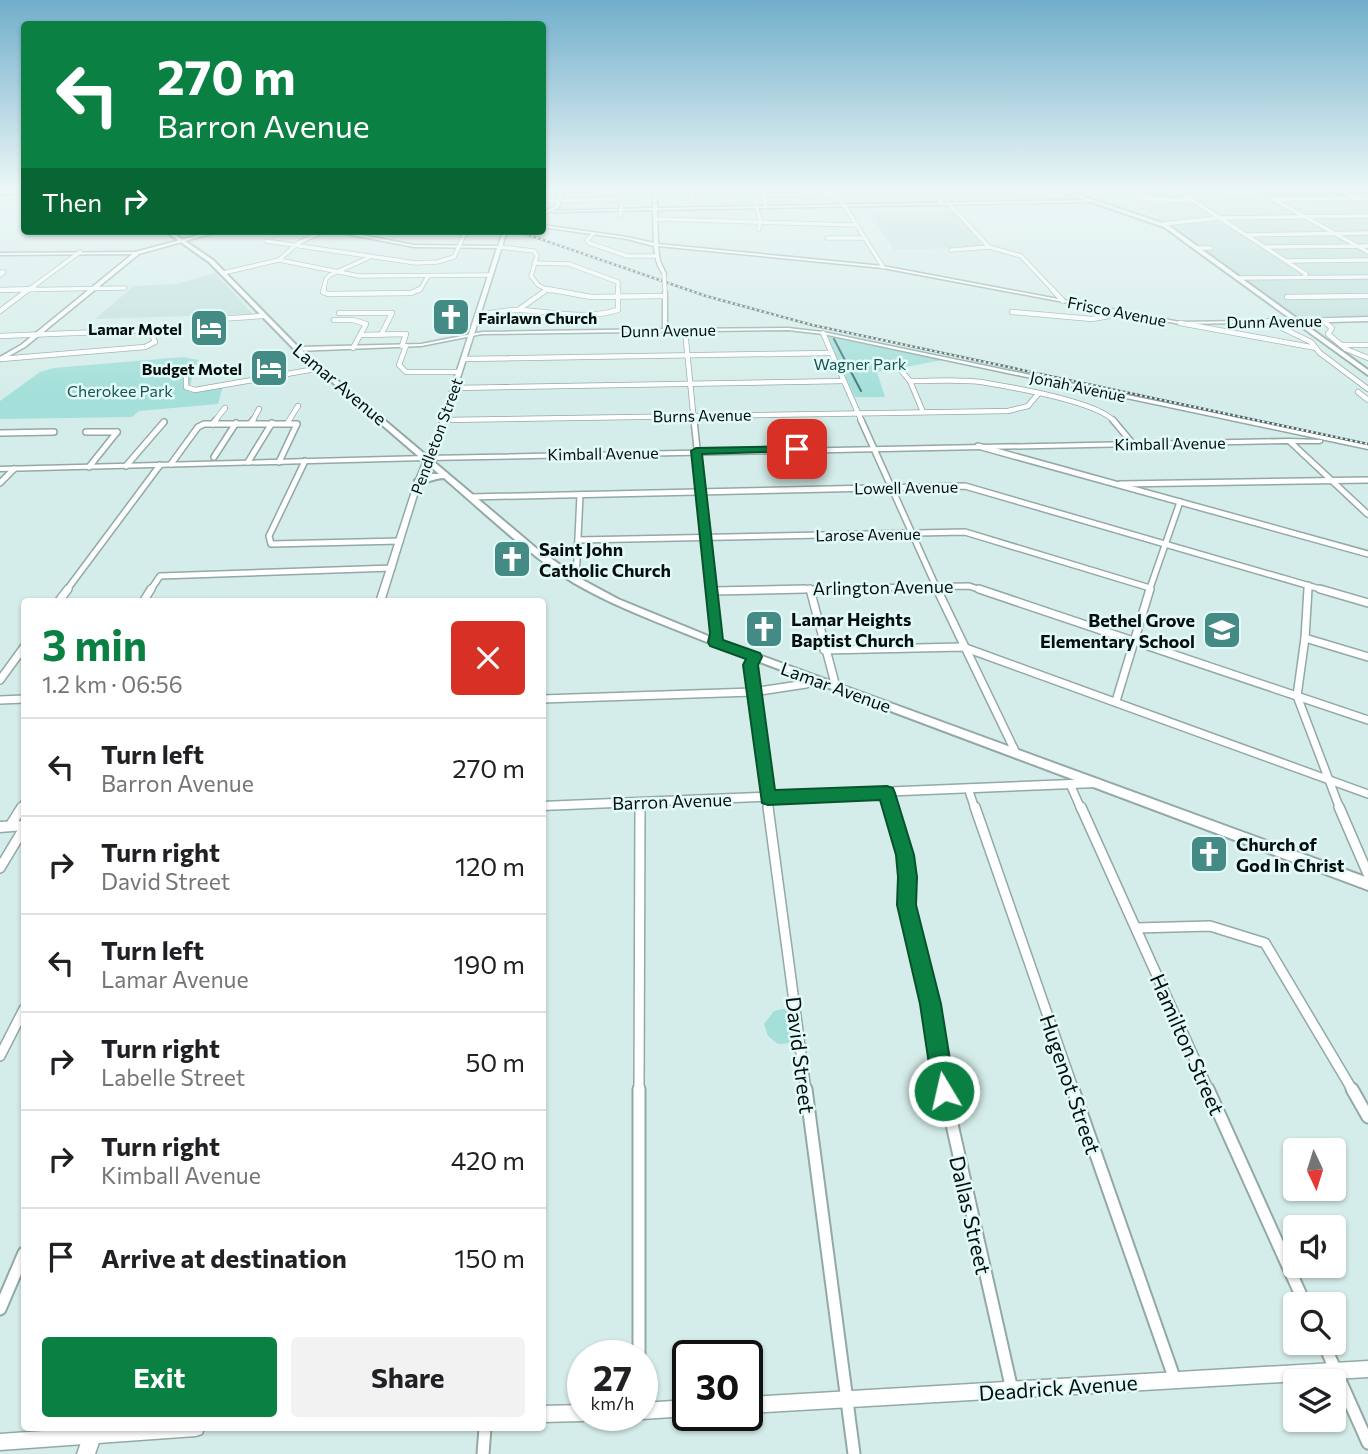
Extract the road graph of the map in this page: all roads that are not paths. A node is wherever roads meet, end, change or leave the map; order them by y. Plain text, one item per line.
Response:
1 (657, 256) edge
2 (73, 257) edge
3 (132, 257) edge
4 (204, 257) edge
5 (283, 257) edge
6 (363, 257) edge
7 (454, 257) edge
8 (496, 257) edge
9 (537, 257) edge
10 (783, 257) edge
11 (877, 257) edge
12 (1022, 257) edge
13 (1208, 257) edge
14 (1280, 257) edge
15 (368, 258) junction
16 (279, 260) junction
17 (1368, 260) edge
18 (1286, 261) junction
19 (534, 263) junction
20 (883, 267) junction
21 (337, 272) junction
22 (223, 273) junction
23 (598, 274) junction
24 (664, 274) joint
25 (490, 275) junction
26 (428, 276) junction
27 (1368, 276) edge
28 (591, 277) dead end
29 (1304, 277) junction
30 (1237, 278) junction
31 (93, 288) junction
32 (125, 288) dead end
33 (30, 289) junction
34 (0, 290) edge
35 (545, 290) junction
36 (665, 294) junction
37 (618, 296) junction
38 (1368, 296) edge
39 (1287, 297) dead end
40 (1063, 302) junction
41 (343, 307) dead end
42 (518, 310) junction
43 (1112, 310) junction
44 (0, 311) edge
45 (1012, 312) dead end
46 (339, 313) junction
47 (477, 315) junction
48 (262, 316) junction
49 (1368, 319) edge
50 (205, 320) dead end
51 (1322, 320) junction
52 (1268, 321) junction
53 (1295, 321) junction
54 (1180, 323) junction
55 (788, 329) joint
56 (665, 330) junction
57 (685, 330) junction
58 (823, 333) junction
59 (471, 334) junction
60 (37, 335) junction
61 (361, 335) junction
62 (382, 335) junction
63 (0, 336) edge
64 (1341, 345) junction
65 (1368, 345) edge
66 (404, 346) junction
67 (353, 348) junction
68 (1316, 348) junction
69 (297, 349) junction
70 (831, 353) junction
71 (687, 355) junction
72 (1368, 358) edge
73 (0, 359) edge
74 (463, 359) junction
75 (320, 368) junction
76 (899, 368) dead end
77 (459, 372) junction
78 (187, 373) dead end
79 (1368, 373) edge
80 (844, 381) junction
81 (910, 381) junction
82 (690, 383) junction
83 (454, 388) junction
84 (1368, 389) edge
85 (1358, 392) dead end
86 (1038, 394) junction
87 (1368, 400) edge
88 (298, 406) dead end
89 (225, 408) dead end
90 (260, 409) dead end
91 (858, 412) junction
92 (923, 412) junction
93 (693, 415) junction
94 (444, 420) junction
95 (164, 422) dead end
96 (288, 422) junction
97 (236, 423) junction
98 (251, 423) junction
99 (272, 423) junction
100 (213, 424) junction
101 (54, 432) dead end
102 (86, 432) dead end
103 (0, 433) edge
104 (1332, 439) junction
105 (1289, 441) junction
106 (1133, 444) junction
107 (978, 446) junction
108 (1368, 447) edge
109 (873, 448) junction
110 (696, 451) junction
111 (214, 457) dead end
112 (428, 458) junction
113 (393, 459) junction
114 (304, 461) junction
115 (248, 462) junction
116 (279, 462) junction
117 (172, 464) junction
118 (160, 465) junction
119 (126, 466) junction
120 (89, 467) junction
121 (0, 469) edge
122 (14, 469) junction
123 (447, 476) junction
124 (420, 478) junction
125 (1330, 480) junction
126 (1368, 480) edge
127 (0, 483) edge
128 (1111, 484) junction
129 (891, 487) junction
130 (700, 491) junction
131 (580, 495) junction
132 (470, 496) junction
133 (1180, 502) junction
134 (1368, 515) edge
135 (910, 533) junction
136 (705, 538) junction
137 (578, 540) junction
138 (400, 541) junction
139 (1168, 543) junction
140 (1368, 554) edge
141 (392, 568) junction
142 (576, 580) junction
143 (935, 585) junction
144 (1308, 585) junction
145 (1150, 588) junction
146 (810, 589) junction
147 (713, 591) junction
148 (61, 598) edge
149 (146, 598) edge
150 (381, 598) edge
151 (1368, 603) edge
152 (1305, 638) junction
153 (1134, 640) junction
154 (715, 642) junction
155 (963, 647) junction
156 (824, 650) junction
157 (21, 651) edge
158 (755, 657) junction
159 (1368, 657) edge
160 (812, 678) junction
161 (0, 680) edge
162 (836, 687) junction
163 (753, 692) junction
164 (1297, 696) junction
165 (21, 699) edge
166 (546, 699) edge
167 (0, 700) edge
168 (1116, 701) junction
169 (1368, 720) edge
170 (1016, 753) junction
171 (1326, 778) junction
172 (1096, 783) junction
173 (1070, 784) junction
174 (968, 788) junction
175 (887, 793) junction
176 (1368, 794) edge
177 (768, 798) junction
178 (640, 803) junction
179 (546, 806) edge
180 (21, 808) edge
181 (5, 827) edge
182 (21, 832) edge
183 (0, 868) edge
184 (1368, 874) edge
185 (1368, 884) edge
186 (1136, 928) junction
187 (21, 1015) edge
188 (0, 1056) edge
189 (1368, 1117) edge
190 (21, 1260) edge
191 (1300, 1292) edge
192 (0, 1309) edge
193 (639, 1340) edge
194 (1368, 1369) edge
195 (1346, 1370) edge
196 (1283, 1374) edge
197 (1175, 1380) junction
198 (1012, 1391) junction
199 (1346, 1394) edge
200 (847, 1400) junction
201 (763, 1404) edge
202 (567, 1414) edge
203 (546, 1415) edge
204 (94, 1431) edge
205 (485, 1431) edge
206 (0, 1442) edge
207 (1368, 1443) edge
208 (86, 1454) edge
209 (483, 1454) edge
210 (854, 1454) edge

1 - 24 street
2 - 33 street
3 - 31 main road
4 - 22 main road, Lamar Avenue
5 - 16 street
6 - 15 street
7 - 15 street
8 - 25 main road, Pendleton Street
9 - 19 street
10 - 20 street, Frisco Avenue
11 - 20 street
12 - 40 street
13 - 30 main road
14 - 18 street
15 - 21 street
16 - 21 street
16 - 22 street
17 - 18 street
18 - 29 street
19 - 23 street
19 - 35 street
20 - 40 street, Frisco Avenue
21 - 26 street
21 - 26 street
22 - 48 main road, Lamar Avenue
23 - 28 street
23 - 37 street
24 - 36 street, bridge
25 - 26 street
25 - 47 main road, Pendleton Street
27 - 29 street
29 - 30 street
30 - 53 main road
31 - 32 street
31 - 33 street
31 - 60 main road
33 - 34 street
33 - 44 street
35 - 37 street
35 - 42 street
36 - 37 street
36 - 56 street
37 - 42 street
38 - 39 street
40 - 43 street, Frisco Avenue
41 - 46 street
42 - 47 street
43 - 45 street
43 - 54 street, Frisco Avenue
46 - 61 street
46 - 62 street
47 - 59 main road, Pendleton Street
48 - 50 street
48 - 69 main road, Lamar Avenue
49 - 51 main road, Dunn Avenue
51 - 53 main road, Dunn Avenue
51 - 64 street
52 - 53 street, Dunn Avenue
52 - 54 street, Dunn Avenue
52 - 68 street
53 - 79 main road
54 - 68 street, Frisco Avenue
55 - 57 street, Dunn Avenue
55 - 58 street, Jonah Avenue
56 - 57 street, Dunn Avenue
56 - 59 street, Dunn Avenue
57 - 71 street
58 - 70 street
58 - 104 street, Jonah Avenue
59 - 66 street, Dunn Avenue
59 - 74 main road, Pendleton Street
60 - 63 street
60 - 73 main road
60 - 73 street
61 - 62 street
61 - 67 street
62 - 66 street
64 - 65 street
64 - 72 street
66 - 67 street, Dunn Avenue
66 - 77 street
67 - 69 street, Dunn Avenue
68 - 84 street
69 - 75 main road, Lamar Avenue
70 - 71 street
70 - 80 street
71 - 74 street
71 - 82 street
74 - 77 main road, Pendleton Street
75 - 78 street
75 - 112 main road, Lamar Avenue
76 - 81 street
77 - 83 main road, Pendleton Street
80 - 82 street
80 - 91 street
81 - 86 street
81 - 92 street
82 - 83 street
82 - 93 street
83 - 94 main road, Pendleton Street
85 - 87 street
86 - 92 street, Burns Avenue
86 - 106 street
88 - 96 street
89 - 100 street
90 - 98 street
91 - 92 street, Burns Avenue
91 - 93 street, Burns Avenue
91 - 109 street
93 - 94 street, Burns Avenue
93 - 110 street
94 - 112 main road, Pendleton Street
95 - 119 street
96 - 99 street
96 - 116 street
97 - 98 street
97 - 100 street
97 - 111 street
98 - 99 street
99 - 115 street
100 - 117 street
101 - 103 street
102 - 120 street
104 - 105 street, Kimball Avenue
104 - 108 street, Jonah Avenue
105 - 106 street, Kimball Avenue
105 - 125 street
106 - 107 street, Kimball Avenue
107 - 109 street, Kimball Avenue
107 - 128 street
109 - 110 street, Kimball Avenue
109 - 129 street
110 - 112 street, Kimball Avenue
110 - 130 street
112 - 113 main road, Kimball Avenue
112 - 123 main road, Lamar Avenue
112 - 124 main road, Pendleton Street
113 - 114 main road, Kimball Avenue
113 - 124 main road
114 - 116 main road, Kimball Avenue
114 - 138 street
115 - 116 main road, Kimball Avenue
115 - 117 main road, Kimball Avenue
117 - 118 main road, Kimball Avenue
118 - 119 main road, Kimball Avenue
118 - 148 street
119 - 120 main road, Kimball Avenue
120 - 122 main road, Kimball Avenue
121 - 122 main road, Kimball Avenue
122 - 127 street
123 - 124 main road
123 - 132 main road, Lamar Avenue
124 - 138 main road, Pendleton Street
125 - 126 street
125 - 128 street
125 - 134 street
128 - 133 street
129 - 130 street, Lowell Avenue
129 - 135 street
129 - 139 street, Lowell Avenue
130 - 131 street, Lowell Avenue
130 - 136 street
131 - 132 street, Lowell Avenue
131 - 137 street
132 - 142 main road, Lamar Avenue
133 - 139 street
133 - 140 street
135 - 136 street, Larose Avenue
135 - 143 street
135 - 145 street, Larose Avenue
136 - 137 street, Larose Avenue
136 - 147 street
137 - 142 street
138 - 141 main road, Pendleton Street
139 - 144 street, Lowell Avenue
139 - 145 street
141 - 149 street
141 - 150 main road, Pendleton Street
142 - 154 main road, Lamar Avenue
143 - 146 street, Arlington Avenue
143 - 153 street, Arlington Avenue
143 - 155 street
144 - 151 street, Lowell Avenue
144 - 152 street
145 - 153 street
146 - 147 street, Arlington Avenue
146 - 156 street
147 - 154 street
152 - 159 street
152 - 164 street
153 - 164 street, Arlington Avenue
153 - 168 street
154 - 158 main road, Lamar Avenue
155 - 156 street
155 - 168 street
155 - 170 street
156 - 162 street
157 - 161 street
158 - 160 main road, Lamar Avenue
158 - 163 street, David Street
160 - 162 main road, Lamar Avenue
160 - 163 street
162 - 170 main road, Lamar Avenue
163 - 166 street
163 - 177 street, David Street
164 - 169 street, Arlington Avenue
164 - 171 street
165 - 167 street
168 - 171 street
170 - 172 main road, Lamar Avenue
171 - 176 street
171 - 184 street
172 - 173 main road, Barron Avenue
172 - 185 main road, Lamar Avenue
173 - 174 main road, Barron Avenue
173 - 186 street, Hamilton Street
174 - 175 main road, Barron Avenue
174 - 197 street, Hugenot Street
175 - 177 main road, Barron Avenue
175 - 198 street, Dallas Street
177 - 178 main road, Barron Avenue
177 - 200 street, David Street
178 - 179 main road, Barron Avenue
178 - 193 street
180 - 181 street
182 - 183 street
186 - 189 street
186 - 191 street, Hamilton Street
187 - 188 street
190 - 192 street
194 - 195 street, Deadrick Avenue
196 - 197 street, Deadrick Avenue
197 - 198 street, Deadrick Avenue
198 - 200 street, Deadrick Avenue
199 - 207 street
200 - 201 street, Deadrick Avenue
200 - 210 street, David Street
202 - 203 street
204 - 206 street
204 - 208 main road
205 - 209 street

